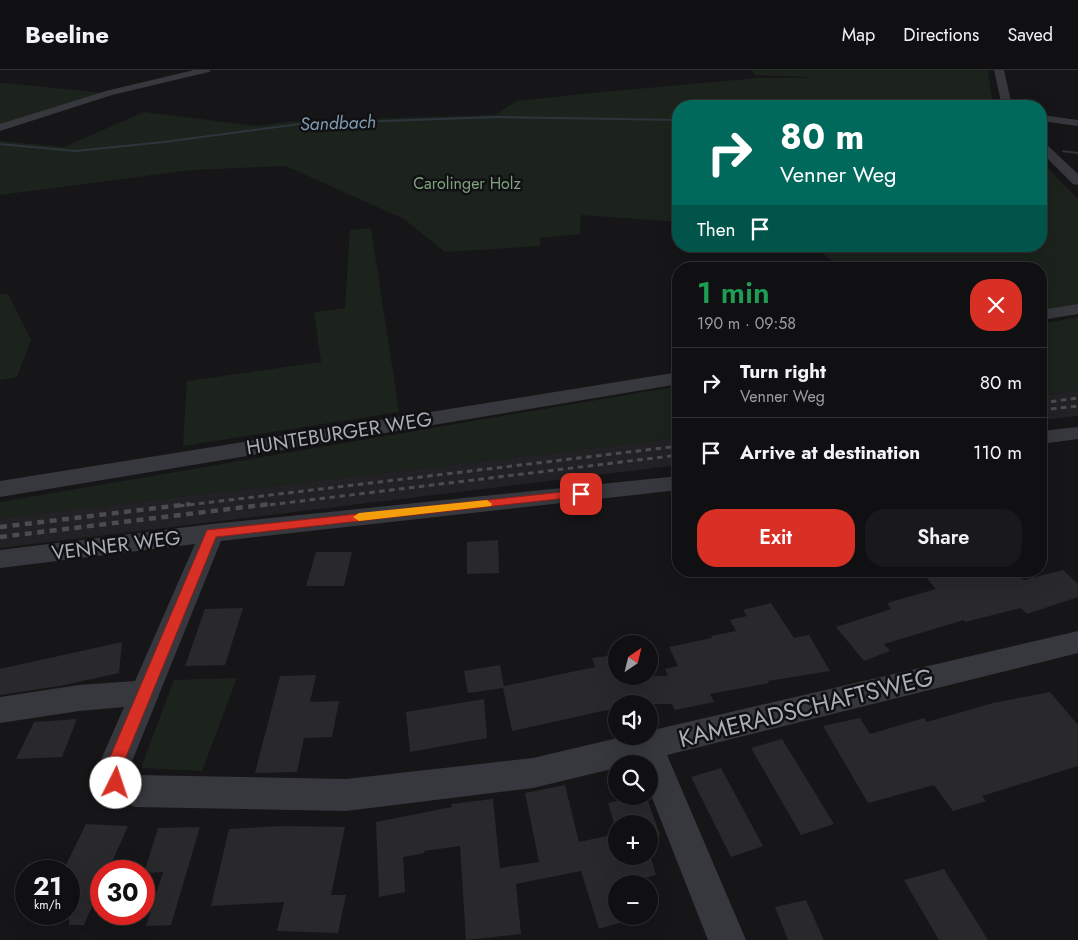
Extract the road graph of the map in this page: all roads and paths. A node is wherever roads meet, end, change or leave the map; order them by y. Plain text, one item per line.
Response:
1 (206, 70) edge
2 (999, 70) edge
3 (1006, 100) edge
4 (1047, 119) edge
5 (1078, 123) edge
6 (0, 128) edge
7 (1047, 151) edge
8 (1078, 181) edge
9 (1078, 309) edge
10 (1047, 314) edge
11 (672, 379) edge
12 (1078, 433) edge
13 (1047, 437) edge
14 (672, 484) edge
15 (0, 489) edge
16 (212, 533) junction
17 (0, 559) edge
18 (1078, 642) edge
19 (146, 692) junction
20 (0, 710) edge
21 (648, 747) junction
22 (727, 940) edge

1 - 6 street
2 - 3 street
4 - 5 street
7 - 8 street
9 - 10 street
11 - 15 street, HUNTEBURGER WEG
12 - 13 street
14 - 16 street, VENNER WEG
16 - 17 street, VENNER WEG
16 - 19 street, KAMERADSCHAFTSWEG
18 - 21 street, KAMERADSCHAFTSWEG
19 - 20 street
19 - 21 street, KAMERADSCHAFTSWEG
21 - 22 street

